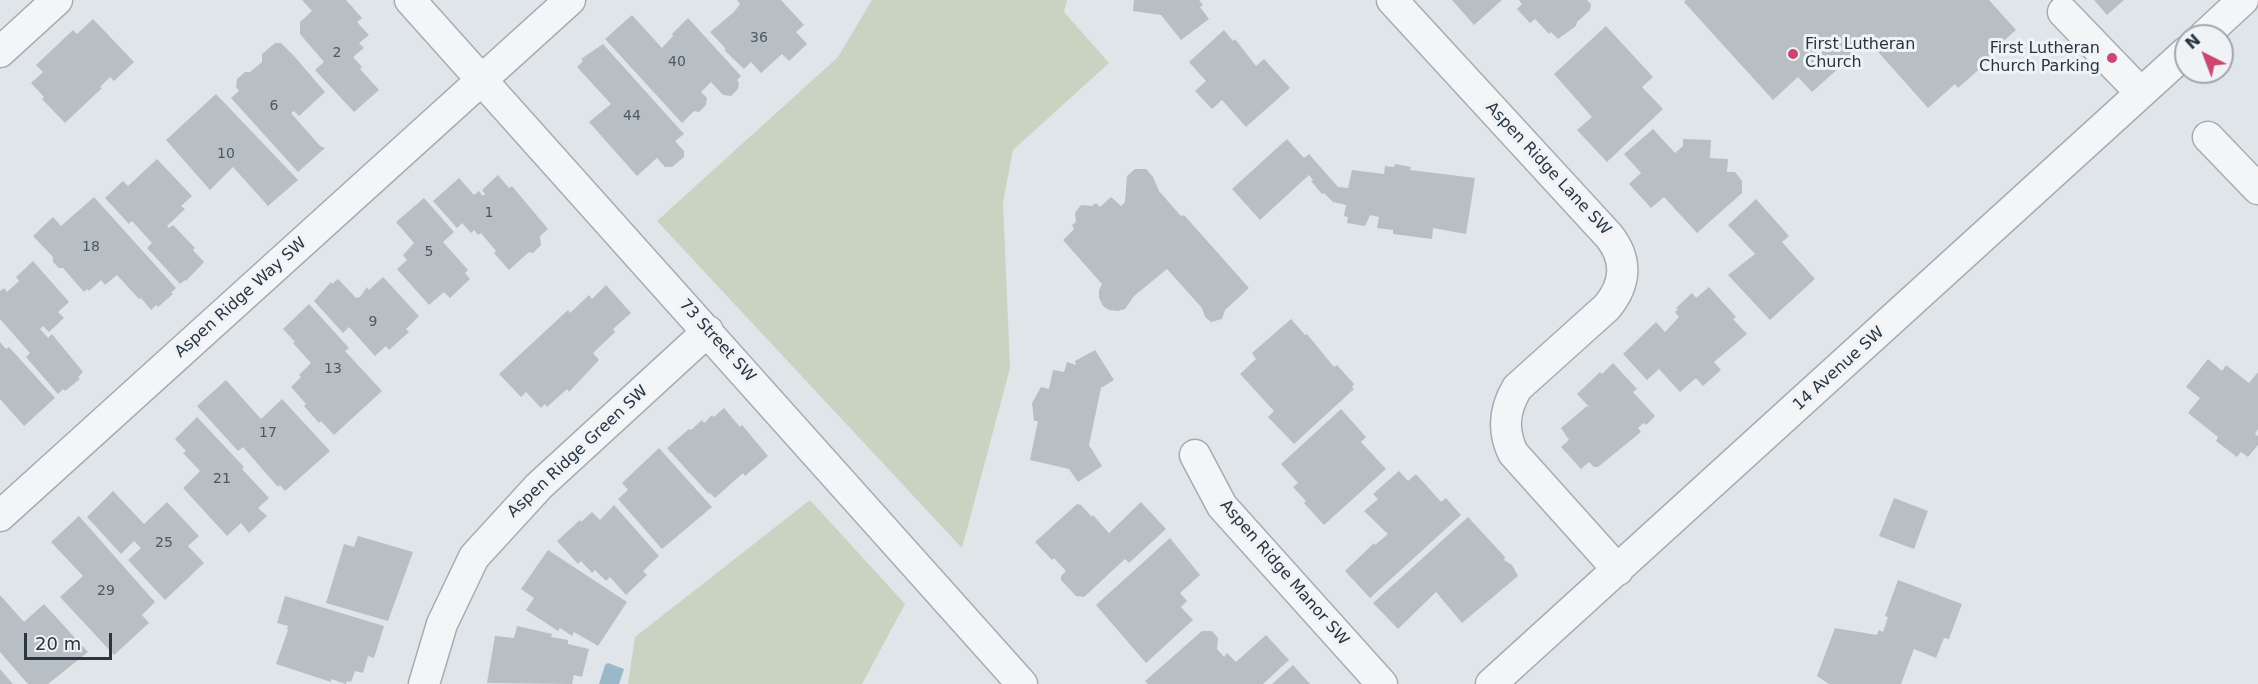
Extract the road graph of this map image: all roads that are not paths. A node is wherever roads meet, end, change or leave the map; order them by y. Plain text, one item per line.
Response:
1 (57, 0) edge
2 (410, 0) edge
3 (570, 0) edge
4 (1392, 0) edge
5 (2243, 0) edge
6 (2063, 12) dead end
7 (2217, 24) edge
8 (0, 52) edge
9 (2174, 63) edge
10 (483, 80) junction
11 (2141, 93) junction
12 (2208, 137) dead end
13 (2258, 189) edge
14 (708, 331) junction
15 (1195, 455) dead end
16 (0, 516) edge
17 (1618, 570) junction
18 (424, 684) edge
19 (1022, 684) edge
20 (1382, 684) edge
21 (1491, 684) edge

1 - 8 street
2 - 10 street, 73 Street SW
3 - 10 street, Aspen Ridge Way SW
4 - 17 street, Aspen Ridge Lane SW
5 - 7 street
6 - 11 street
9 - 11 street, 14 Avenue SW
10 - 14 street, 73 Street SW
10 - 16 street, Aspen Ridge Way SW
11 - 17 street, 14 Avenue SW
12 - 13 street
14 - 18 street, Aspen Ridge Green SW
14 - 19 street, 73 Street SW
15 - 20 street, Aspen Ridge Manor SW
17 - 21 street, 14 Avenue SW

